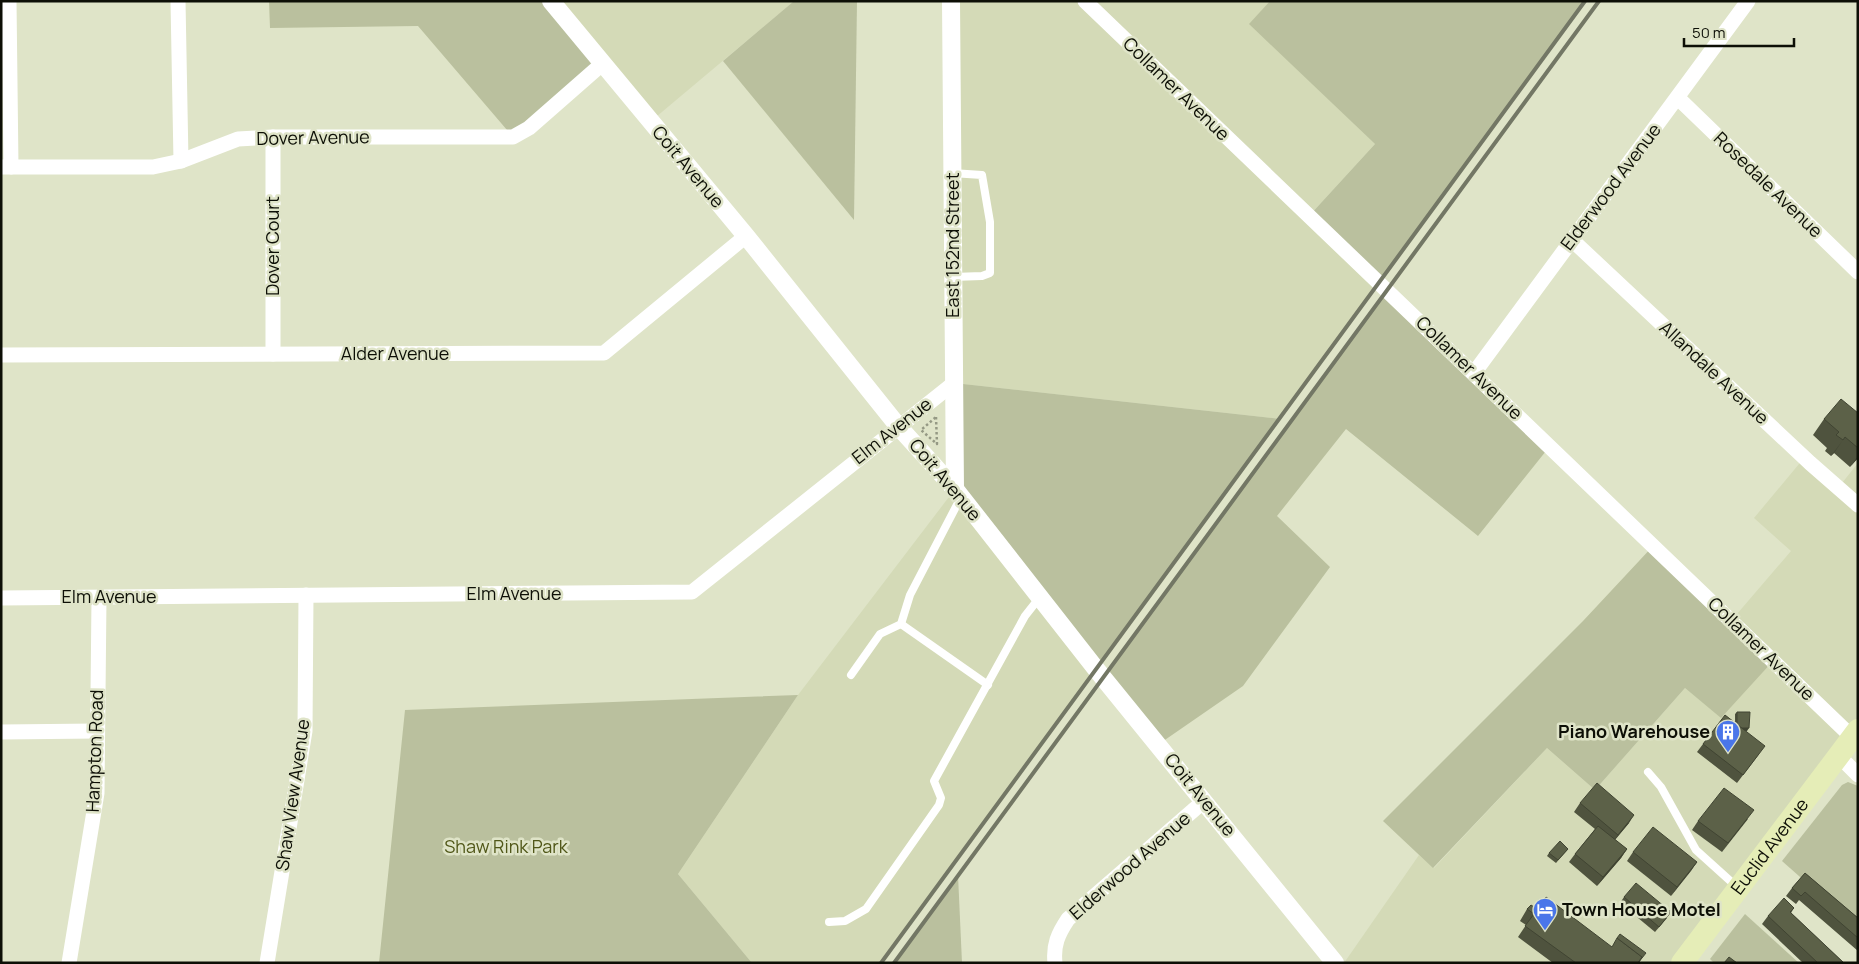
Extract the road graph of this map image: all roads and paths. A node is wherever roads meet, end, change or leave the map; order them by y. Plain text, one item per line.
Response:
1 (9, 1) edge
2 (178, 1) edge
3 (551, 1) edge
4 (951, 1) edge
5 (1085, 1) edge
6 (1748, 1) edge
7 (602, 64) junction
8 (1678, 98) junction
9 (273, 137) junction
10 (181, 161) junction
11 (6, 167) edge
12 (952, 173) junction
13 (746, 236) junction
14 (1571, 239) junction
15 (1858, 272) edge
16 (953, 277) junction
17 (273, 354) junction
18 (1, 355) edge
19 (1474, 373) junction
20 (954, 383) junction
21 (936, 418) joint
22 (898, 426) junction
23 (958, 493) junction
24 (1858, 505) edge
25 (306, 595) junction
26 (1040, 597) junction
27 (1, 598) edge
28 (99, 598) junction
29 (901, 624) junction
30 (851, 675) dead end
31 (988, 685) junction
32 (98, 731) junction
33 (1, 732) edge
34 (1855, 733) edge
35 (1838, 756) junction
36 (1648, 772) dead end
37 (1858, 775) edge
38 (1204, 801) junction
39 (1739, 888) junction
40 (829, 922) dead end
41 (69, 963) edge
42 (267, 963) edge
43 (1055, 963) edge
44 (1336, 963) edge
45 (1682, 963) edge

1 - 11 street
2 - 10 street
3 - 7 street, Coit Avenue
4 - 12 street, East 152nd Street
5 - 19 street, Collamer Avenue
6 - 8 street, Elderwood Avenue
7 - 9 street, Dover Avenue
7 - 13 street, Coit Avenue
8 - 14 street, Elderwood Avenue
8 - 15 street, Rosedale Avenue
9 - 10 street, Dover Avenue
9 - 17 street, Dover Court
10 - 11 street, Dover Avenue
12 - 16 street, East 152nd Street
12 - 16 lane
13 - 17 street, Alder Avenue
13 - 22 street, Coit Avenue
14 - 19 street, Elderwood Avenue
14 - 24 street, Allandale Avenue
16 - 20 street, East 152nd Street
17 - 18 street, Alder Avenue
19 - 34 street, Collamer Avenue
20 - 22 street, Elm Avenue
20 - 23 street, East 152nd Street
21 - 21 path
22 - 23 street, Coit Avenue
22 - 25 street, Elm Avenue
23 - 26 street, Coit Avenue
23 - 29 lane
25 - 28 street, Elm Avenue
25 - 42 street, Shaw View Avenue
26 - 31 lane
26 - 38 street, Coit Avenue
27 - 28 street, Elm Avenue
28 - 32 street, Hampton Road
29 - 30 lane
29 - 31 lane
31 - 40 lane
32 - 33 street
32 - 41 street, Hampton Road
34 - 35 main road, Euclid Avenue
35 - 37 street
35 - 39 main road, Euclid Avenue
36 - 39 lane
38 - 43 street, Elderwood Avenue
38 - 44 street, Coit Avenue
39 - 45 main road, Euclid Avenue

